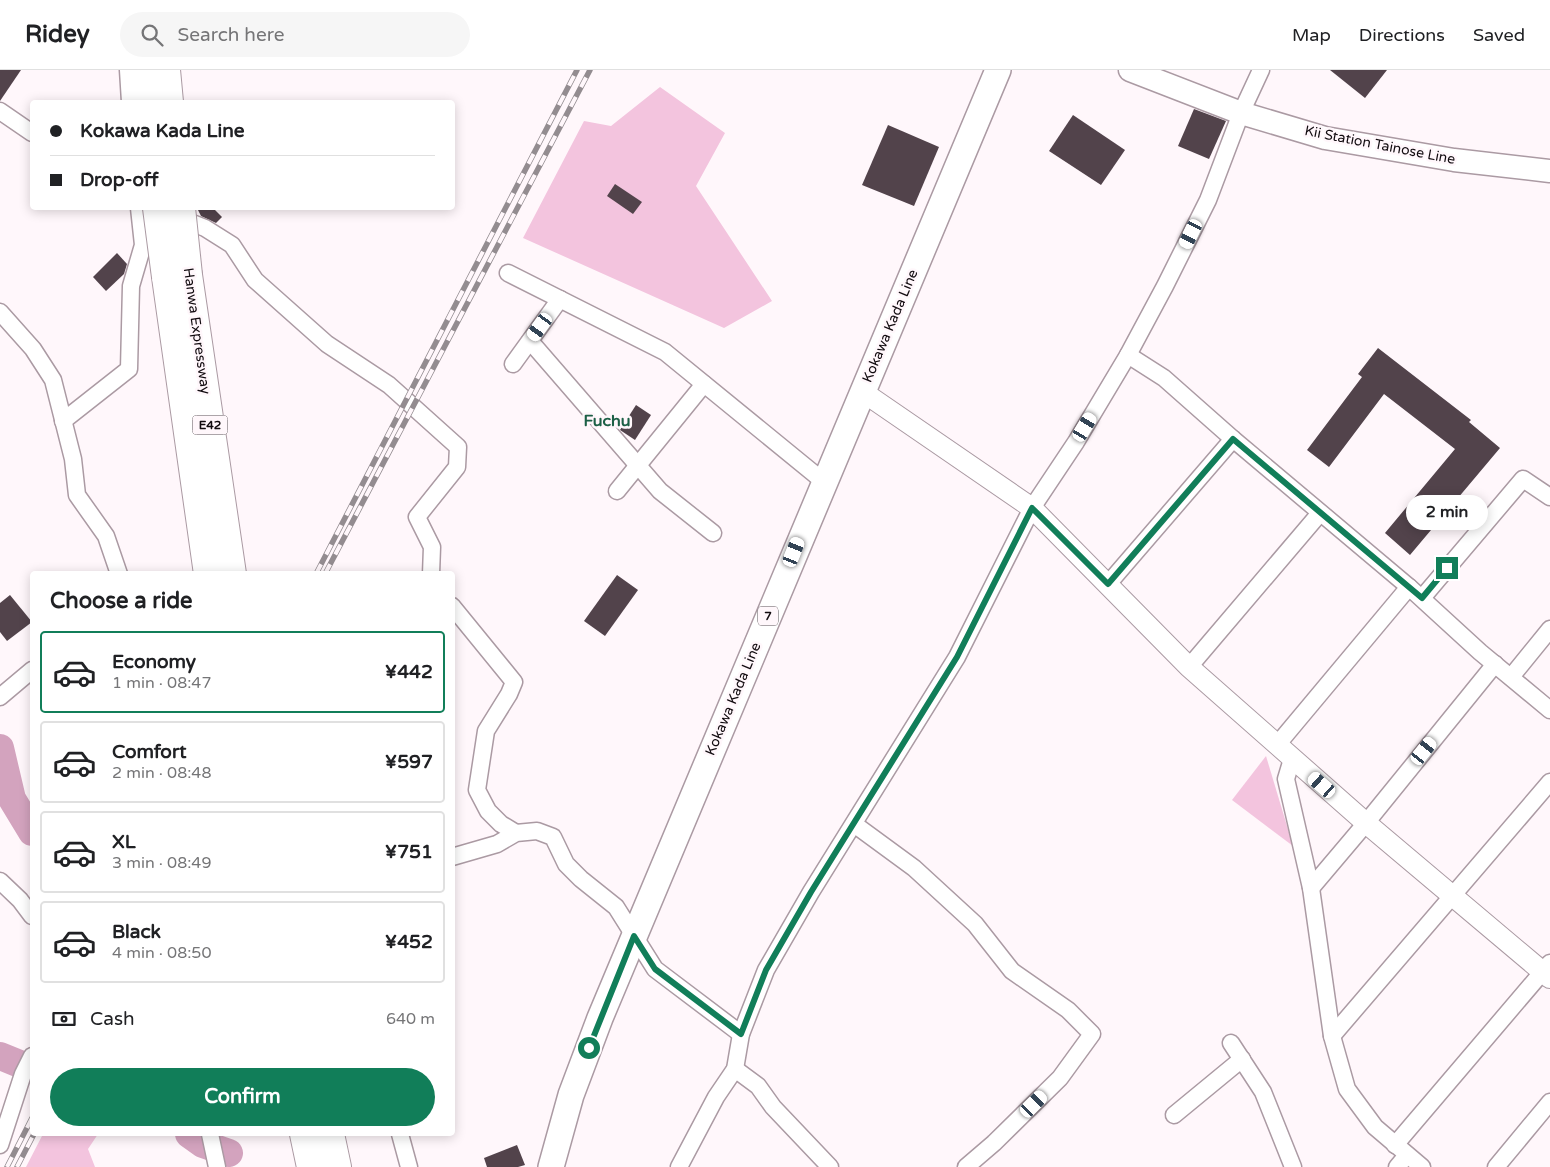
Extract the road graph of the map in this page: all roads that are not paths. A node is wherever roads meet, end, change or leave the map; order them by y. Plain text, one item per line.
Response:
1 (128, 70) edge
2 (141, 70) edge
3 (166, 70) edge
4 (998, 70) edge
5 (1130, 70) edge
6 (1261, 70) edge
7 (130, 100) edge
8 (145, 100) edge
9 (169, 100) edge
10 (0, 111) edge
11 (1241, 113) junction
12 (30, 132) edge
13 (1550, 171) edge
14 (139, 210) edge
15 (158, 210) edge
16 (158, 210) edge
17 (180, 210) edge
18 (508, 273) dead end
19 (177, 276) junction
20 (560, 299) junction
21 (0, 312) edge
22 (530, 341) junction
23 (1128, 355) junction
24 (513, 364) dead end
25 (704, 384) junction
26 (862, 392) junction
27 (63, 421) junction
28 (1233, 439) junction
29 (638, 467) junction
30 (823, 481) junction
31 (617, 491) dead end
32 (1550, 497) edge
33 (1032, 508) junction
34 (1320, 512) junction
35 (713, 533) dead end
36 (118, 571) edge
37 (208, 571) edge
38 (231, 571) edge
39 (431, 571) edge
40 (1108, 584) junction
41 (1409, 587) junction
42 (1422, 598) junction
43 (455, 610) edge
44 (1550, 628) edge
45 (1495, 664) junction
46 (1189, 667) junction
47 (30, 672) edge
48 (1511, 677) junction
49 (0, 697) edge
50 (1550, 710) edge
51 (1277, 745) junction
52 (1292, 759) junction
53 (1550, 782) edge
54 (854, 824) junction
55 (1366, 824) junction
56 (516, 833) junction
57 (455, 856) edge
58 (0, 881) edge
59 (1311, 888) junction
60 (1453, 895) junction
61 (30, 913) edge
62 (634, 936) junction
63 (1548, 971) edge
64 (741, 1034) junction
65 (1332, 1036) junction
66 (1231, 1043) dead end
67 (1242, 1058) junction
68 (29, 1063) edge
69 (735, 1069) junction
70 (1550, 1102) edge
71 (1174, 1115) dead end
72 (304, 1136) edge
73 (330, 1136) edge
74 (401, 1136) edge
75 (0, 1145) edge
76 (1400, 1156) edge
77 (311, 1167) edge
78 (337, 1167) edge
79 (409, 1167) edge
80 (551, 1167) edge
81 (679, 1167) edge
82 (830, 1167) edge
83 (966, 1167) edge
84 (1293, 1167) edge
85 (1422, 1167) edge
86 (1496, 1167) edge

1 - 7 street
2 - 8 highway
3 - 9 highway
4 - 26 main road, Kokawa Kada Line / 7
5 - 11 main road, Kii Station Tainose Line
6 - 11 street
10 - 12 street
11 - 13 main road, Kii Station Tainose Line
11 - 23 street
14 - 27 street
15 - 39 street
16 - 19 highway, Hanwa Expressway / E42, bridge
17 - 19 highway, Hanwa Expressway / E42, bridge
18 - 20 street
19 - 37 highway, Hanwa Expressway / E42
19 - 38 highway, Hanwa Expressway / E42
20 - 22 street
20 - 25 street
21 - 27 street
22 - 24 street
22 - 29 street
23 - 28 street
23 - 33 street
25 - 29 street
25 - 30 street
26 - 30 main road, Kokawa Kada Line / 7
26 - 33 street
27 - 36 street
28 - 34 street
28 - 40 street
29 - 31 street
29 - 35 street
30 - 62 main road, Kokawa Kada Line / 7
32 - 42 street
33 - 40 street
33 - 54 street
34 - 41 street
34 - 46 street
40 - 46 street
41 - 42 street
41 - 51 street
42 - 45 street
43 - 56 street
44 - 48 street
45 - 48 street
45 - 55 street
46 - 51 street
47 - 49 street
48 - 50 street
51 - 52 street
52 - 55 street
52 - 59 street
53 - 60 street
54 - 64 street
54 - 83 street
55 - 59 street
55 - 60 street
56 - 57 street
56 - 62 street
58 - 61 street
59 - 65 street
60 - 63 street
60 - 65 street
62 - 64 street
62 - 80 main road, Kokawa Kada Line / 7
63 - 76 street
64 - 69 street
65 - 76 street
66 - 67 street
67 - 71 street
67 - 84 street
68 - 75 street
69 - 81 street
69 - 82 street
70 - 86 street
72 - 77 highway
73 - 78 highway
74 - 79 street
76 - 85 street

